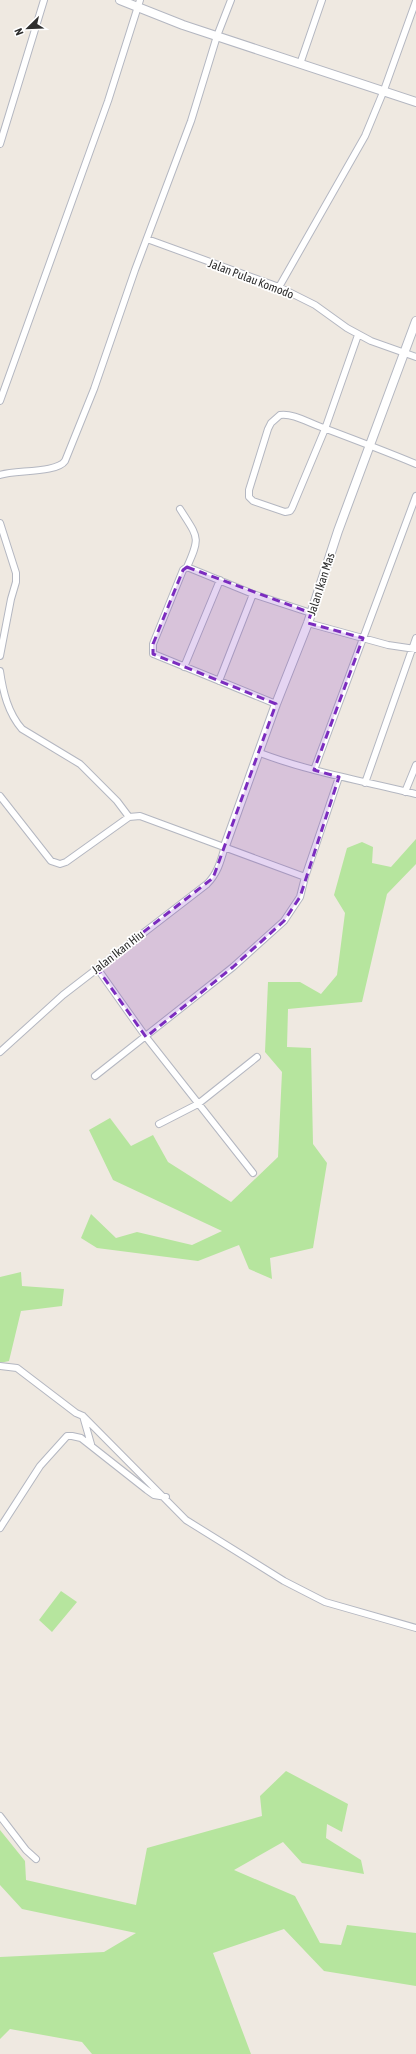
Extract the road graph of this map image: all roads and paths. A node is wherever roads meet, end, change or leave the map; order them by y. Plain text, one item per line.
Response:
1 (44, 0) edge
2 (120, 0) edge
3 (231, 0) edge
4 (322, 0) edge
5 (416, 1) edge
6 (139, 4) edge
7 (217, 36) junction
8 (300, 64) junction
9 (384, 90) junction
10 (416, 102) edge
11 (0, 144) edge
12 (147, 239) junction
13 (279, 287) junction
14 (416, 321) edge
15 (358, 335) junction
16 (404, 354) junction
17 (416, 357) edge
18 (0, 401) edge
19 (325, 429) junction
20 (370, 445) junction
21 (416, 464) edge
22 (0, 475) edge
23 (416, 496) edge
24 (180, 509) dead end
25 (0, 523) edge
26 (187, 567) junction
27 (220, 580) junction
28 (253, 594) junction
29 (311, 613) junction
30 (308, 622) junction
31 (363, 638) junction
32 (416, 638) edge
33 (414, 649) edge
34 (0, 656) edge
35 (184, 667) junction
36 (0, 671) edge
37 (219, 681) junction
38 (276, 704) junction
39 (260, 752) junction
40 (416, 765) edge
41 (314, 770) junction
42 (339, 777) junction
43 (365, 783) junction
44 (405, 792) junction
45 (416, 794) edge
46 (0, 796) edge
47 (129, 817) junction
48 (225, 846) junction
49 (305, 877) junction
50 (97, 968) junction
51 (146, 1037) junction
52 (0, 1052) edge
53 (257, 1057) dead end
54 (95, 1076) dead end
55 (198, 1104) junction
56 (159, 1124) dead end
57 (253, 1173) dead end
58 (0, 1366) edge
59 (83, 1416) junction
60 (91, 1444) junction
61 (166, 1497) junction
62 (0, 1528) edge
63 (416, 1628) edge
64 (0, 1816) edge
65 (36, 1859) dead end

1 - 11 street
2 - 6 street
3 - 7 street
4 - 8 street
5 - 9 street
6 - 7 street
6 - 18 street
7 - 8 street
7 - 12 street
8 - 9 street
9 - 10 street
9 - 13 street
12 - 13 street, Jalan Pulau Komodo
12 - 22 street
13 - 15 street, Jalan Pulau Komodo
14 - 16 street, Jalan Ikan Mas
15 - 16 street, Jalan Pulau Komodo
15 - 19 street
16 - 17 street, Jalan Pulau Komodo
16 - 20 street, Jalan Ikan Mas
19 - 19 street
19 - 20 street
20 - 21 street
20 - 29 street, Jalan Ikan Mas
23 - 31 street
24 - 26 street
25 - 34 street
26 - 27 street
26 - 35 street
27 - 28 street
27 - 35 street
28 - 29 street
28 - 37 street
29 - 30 street, Jalan Ikan Mas
30 - 31 street
30 - 38 street, Jalan Ikan Mas
31 - 33 street
31 - 41 street
32 - 33 street
33 - 43 street
35 - 37 street
36 - 47 street
37 - 38 street
38 - 39 street, Jalan Ikan Mas
39 - 41 street
39 - 48 street, Jalan Ikan Mas
40 - 44 street
41 - 42 street
42 - 43 street
42 - 49 street
43 - 44 street
44 - 45 street
46 - 47 street
47 - 48 street
48 - 49 street
48 - 50 street, Jalan Ikan Hiu
49 - 51 street
50 - 51 street
50 - 52 street, Jalan Ikan Hiu
51 - 54 street
51 - 55 street
53 - 55 street
55 - 56 street
55 - 57 street
58 - 59 street
59 - 60 street
59 - 61 street
60 - 61 street
60 - 62 street
61 - 63 street
64 - 65 street

